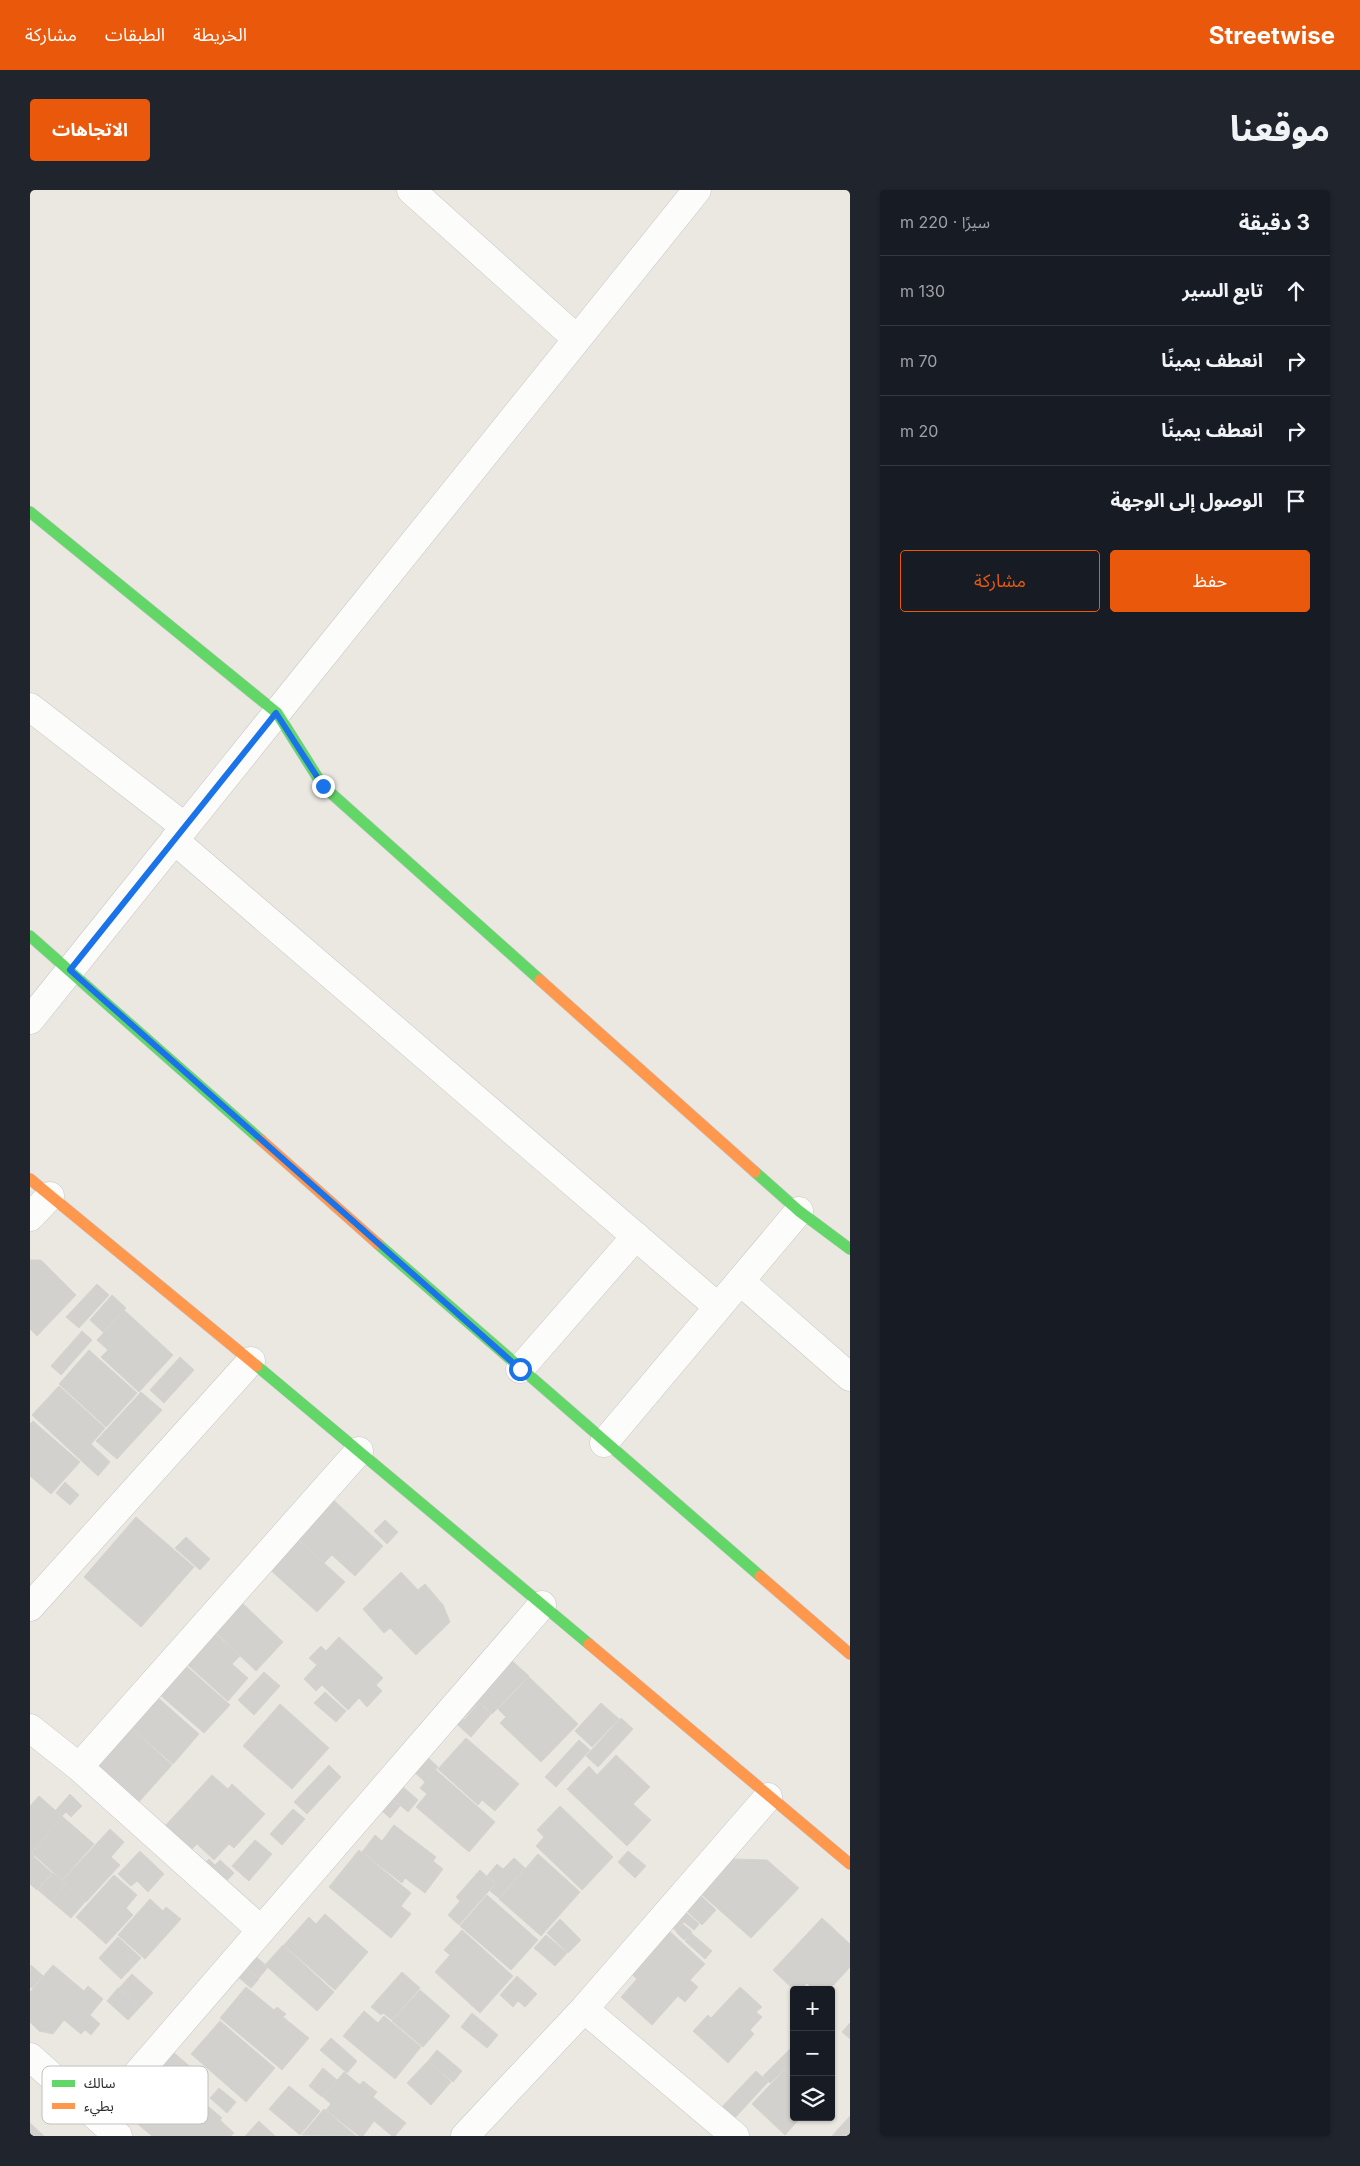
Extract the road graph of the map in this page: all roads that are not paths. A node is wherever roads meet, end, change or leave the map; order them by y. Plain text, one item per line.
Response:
1 (411, 190) edge
2 (697, 190) edge
3 (577, 339) junction
4 (30, 512) edge
5 (30, 707) edge
6 (276, 713) junction
7 (179, 834) junction
8 (30, 936) edge
9 (70, 970) junction
10 (30, 1020) edge
11 (30, 1179) edge
12 (50, 1196) junction
13 (799, 1211) junction
14 (30, 1217) edge
15 (636, 1236) junction
16 (850, 1250) edge
17 (740, 1281) junction
18 (718, 1307) junction
19 (251, 1361) junction
20 (520, 1369) junction
21 (850, 1377) edge
22 (604, 1443) junction
23 (358, 1451) junction
24 (542, 1605) junction
25 (30, 1606) edge
26 (850, 1654) edge
27 (30, 1728) edge
28 (78, 1767) junction
29 (768, 1797) junction
30 (850, 1864) edge
31 (261, 1930) junction
32 (584, 2009) junction
33 (30, 2057) edge
34 (156, 2066) edge
35 (42, 2068) edge
36 (465, 2136) edge
37 (735, 2136) edge

1 - 3 street
2 - 3 street
3 - 6 street
4 - 6 street
5 - 7 street
6 - 7 street
6 - 13 street
7 - 9 street
7 - 15 street
8 - 9 street
9 - 10 street
9 - 20 street
11 - 12 street
12 - 14 street
12 - 19 street
13 - 16 street
13 - 17 street
15 - 18 street
15 - 20 street
17 - 18 street
17 - 21 street
18 - 22 street
19 - 23 street
19 - 25 street
20 - 22 street
22 - 26 street
23 - 24 street
23 - 28 street
24 - 29 street
24 - 31 street
27 - 28 street
28 - 31 street
29 - 30 street
29 - 32 street
31 - 34 street
32 - 36 street
32 - 37 street
33 - 35 street

